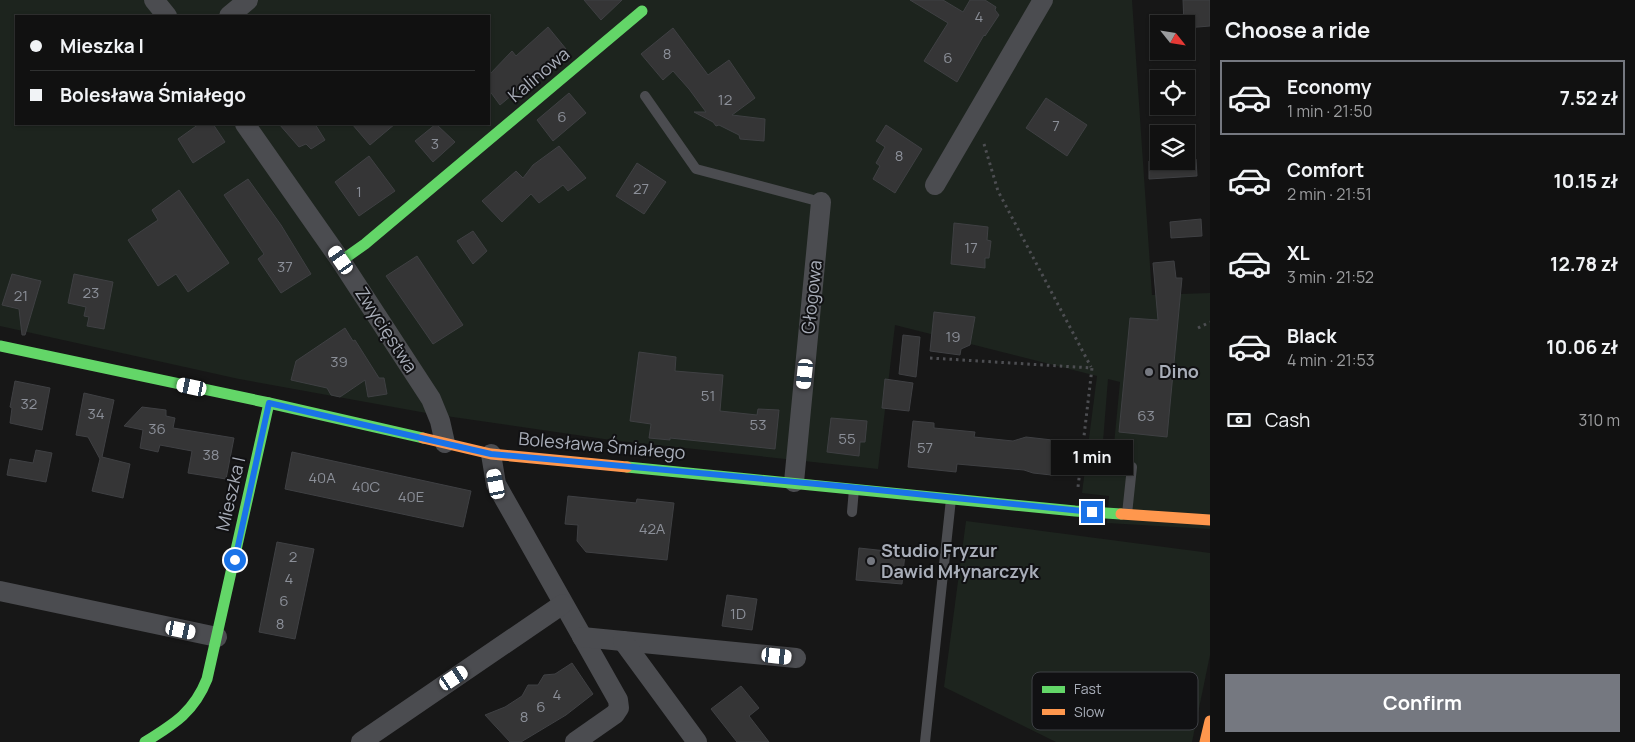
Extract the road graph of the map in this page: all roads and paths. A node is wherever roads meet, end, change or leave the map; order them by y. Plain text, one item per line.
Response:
1 (154, 0) edge
2 (248, 0) edge
3 (1043, 0) edge
4 (642, 11) dead end
5 (166, 15) edge
6 (230, 15) edge
7 (645, 96) dead end
8 (246, 125) edge
9 (966, 131) junction
10 (935, 185) dead end
11 (821, 202) joint
12 (341, 260) junction
13 (1210, 322) edge
14 (1198, 328) dead end
15 (0, 346) edge
16 (930, 358) dead end
17 (1092, 368) junction
18 (269, 403) junction
19 (446, 443) junction
20 (491, 454) junction
21 (1132, 467) dead end
22 (794, 482) junction
23 (854, 488) junction
24 (952, 497) junction
25 (1075, 511) junction
26 (852, 512) dead end
27 (1127, 514) junction
28 (1210, 520) edge
29 (0, 591) edge
30 (563, 604) junction
31 (217, 637) junction
32 (582, 637) junction
33 (623, 641) junction
34 (796, 658) dead end
35 (1210, 721) edge
36 (145, 742) edge
37 (361, 742) edge
38 (575, 742) edge
39 (697, 742) edge
40 (925, 742) edge
41 (1205, 742) edge

1 - 5 street
2 - 6 street
3 - 9 street
4 - 12 street, Kalinowa
7 - 11 lane
8 - 12 street, Zwycięstwa
9 - 10 street
9 - 17 path
11 - 22 street, Głogowa
12 - 19 street, Zwycięstwa
13 - 14 path
15 - 18 street, Bolesława Śmiałego
16 - 17 path
17 - 25 path
18 - 19 street, Bolesława Śmiałego
18 - 31 street, Mieszka I
19 - 20 street, Bolesława Śmiałego
20 - 22 street, Bolesława Śmiałego
20 - 30 street
21 - 27 lane
22 - 23 street, Bolesława Śmiałego
23 - 24 street, Bolesława Śmiałego
23 - 26 lane
24 - 25 street, Bolesława Śmiałego
24 - 40 lane
25 - 27 street, Bolesława Śmiałego
27 - 28 street, Bolesława Śmiałego
29 - 31 street
30 - 32 street
30 - 37 street
31 - 36 street, Mieszka I
32 - 33 street
32 - 38 street
33 - 34 street
33 - 39 street
35 - 41 street

